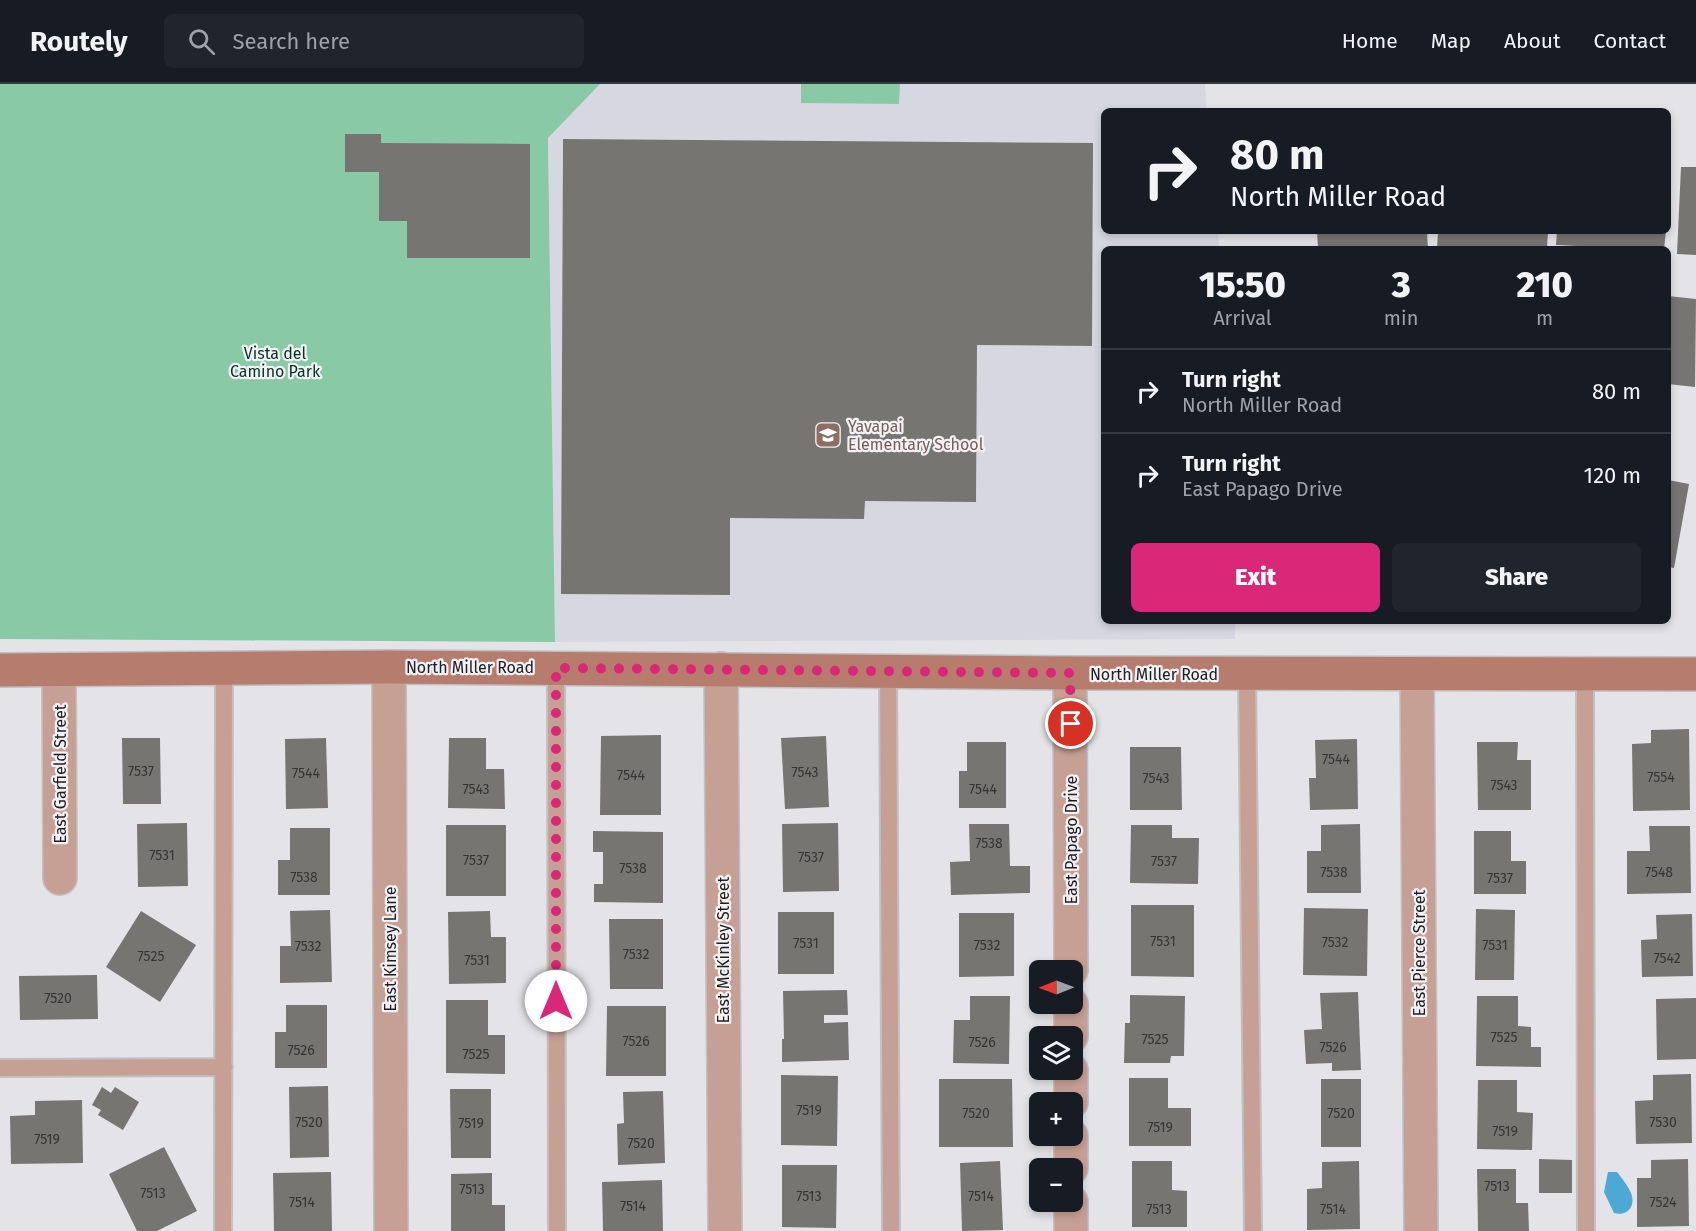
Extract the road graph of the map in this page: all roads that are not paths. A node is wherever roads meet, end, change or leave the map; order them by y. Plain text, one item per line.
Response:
1 (390, 667) junction
2 (224, 668) junction
3 (556, 668) junction
4 (721, 669) junction
5 (0, 670) edge
6 (59, 670) junction
7 (888, 671) junction
8 (1070, 673) junction
9 (1247, 674) junction
10 (1585, 674) junction
11 (1696, 674) edge
12 (1417, 675) junction
13 (60, 878) dead end
14 (1071, 960) edge
15 (224, 1067) junction
16 (0, 1068) edge
17 (1071, 1212) edge
18 (223, 1231) edge
19 (391, 1231) edge
20 (557, 1231) edge
21 (725, 1231) edge
22 (891, 1231) edge
23 (1071, 1231) edge
24 (1253, 1231) edge
25 (1421, 1231) edge
26 (1586, 1231) edge

1 - 2 street, North Miller Road
1 - 3 street, North Miller Road
1 - 19 street, East Kimsey Lane
2 - 6 street, North Miller Road
2 - 15 lane
3 - 4 street, North Miller Road
3 - 20 lane
4 - 7 street, North Miller Road
4 - 21 street, East McKinley Street
5 - 6 street, North Miller Road
6 - 13 street, East Garfield Street
7 - 8 street, North Miller Road
7 - 22 lane
8 - 9 street, North Miller Road
8 - 14 street, East Papago Drive
9 - 12 street, North Miller Road
9 - 24 lane
10 - 11 street, North Miller Road
10 - 12 street, North Miller Road
10 - 26 lane
12 - 25 street, East Pierce Street
15 - 16 lane
15 - 18 lane
17 - 23 street

